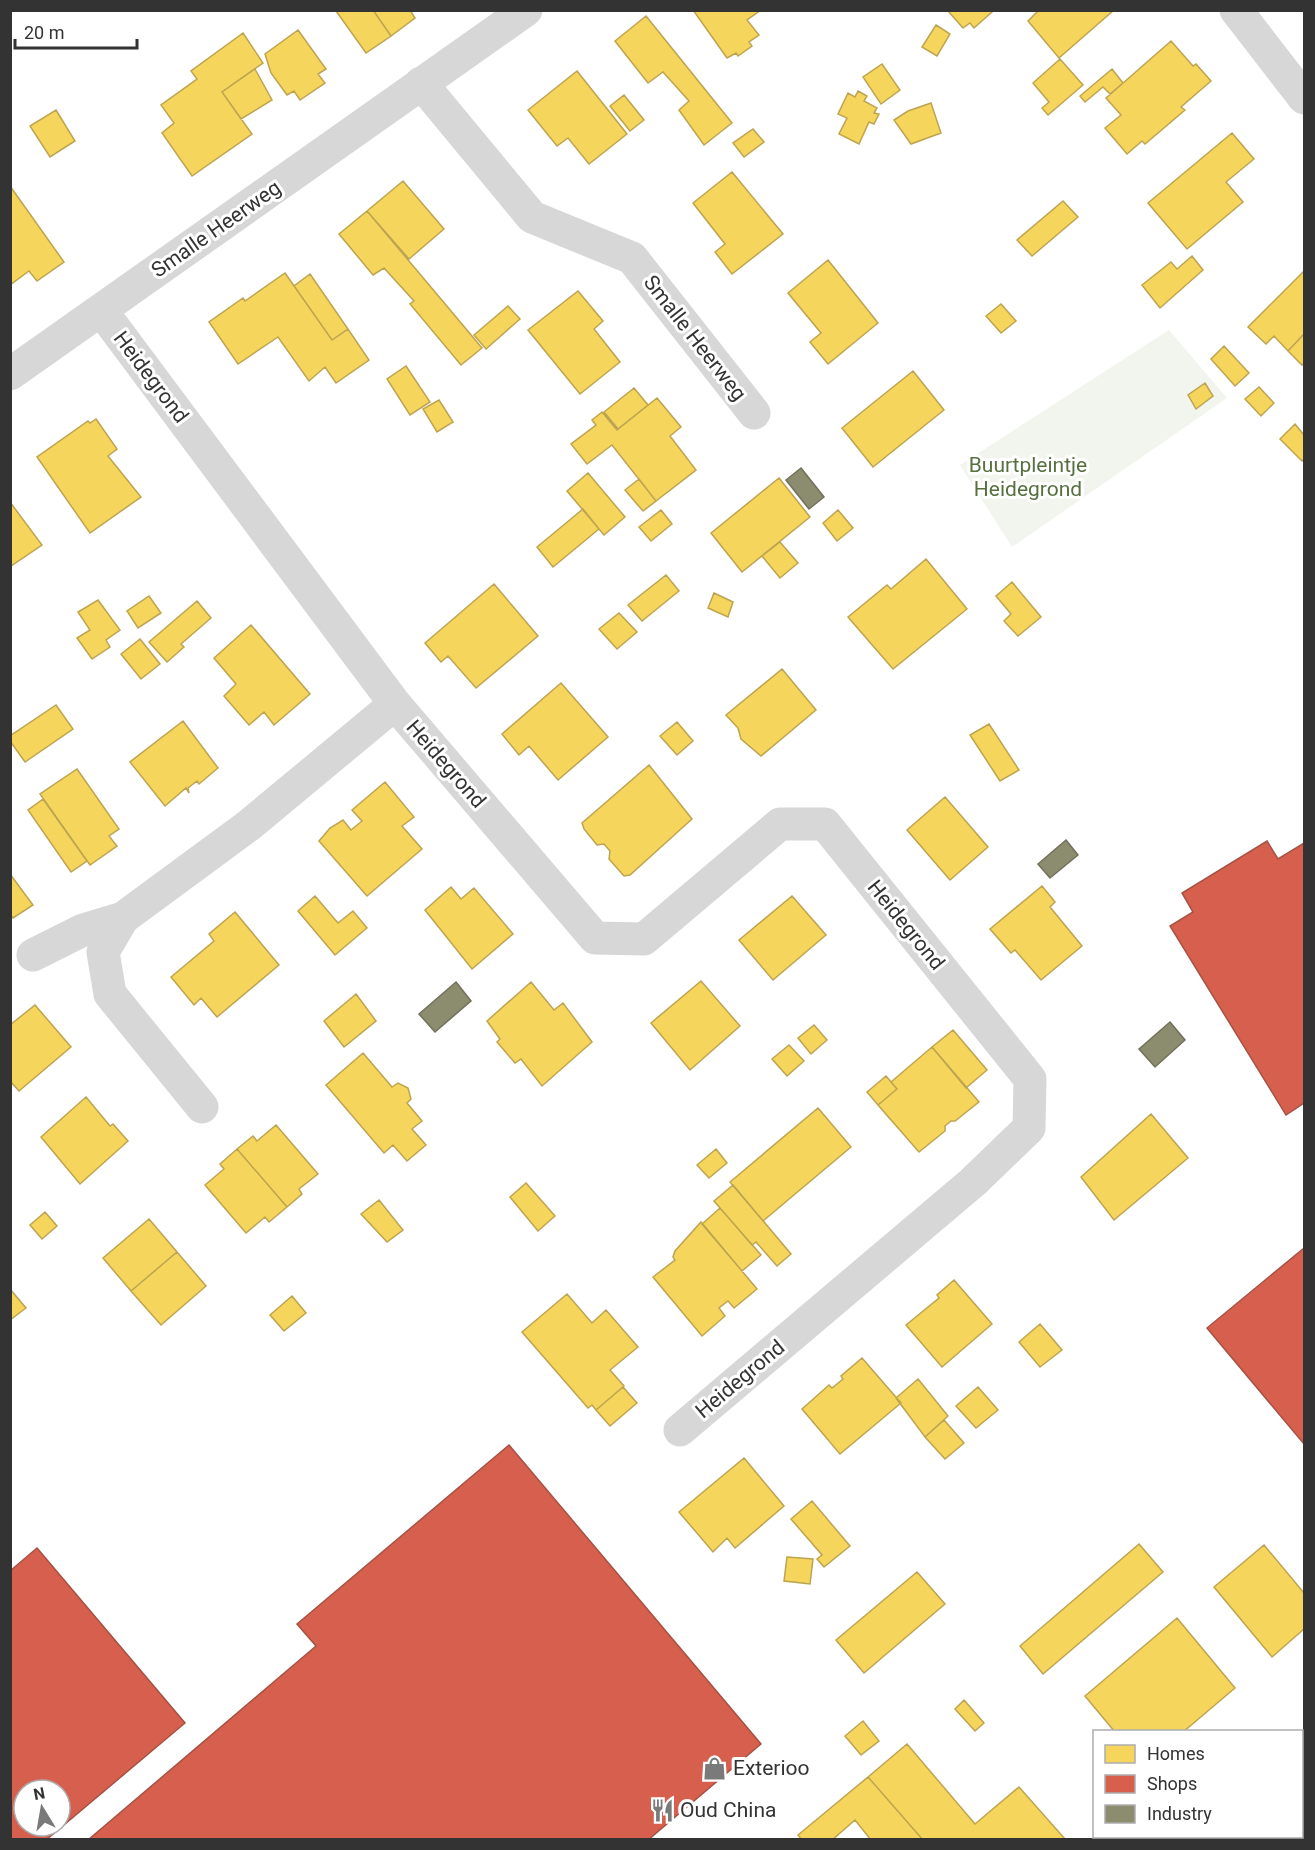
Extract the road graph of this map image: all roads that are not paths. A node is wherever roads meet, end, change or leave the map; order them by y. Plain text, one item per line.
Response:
1 (526, 10) edge
2 (1236, 10) edge
3 (421, 83) junction
4 (1305, 98) edge
5 (101, 310) junction
6 (10, 374) edge
7 (754, 413) dead end
8 (395, 704) junction
9 (123, 918) junction
10 (33, 955) dead end
11 (202, 1107) dead end
12 (680, 1430) dead end

1 - 3 street, Smalle Heerweg
2 - 4 street
3 - 5 street, Smalle Heerweg
3 - 7 street, Smalle Heerweg
5 - 6 street, Smalle Heerweg
5 - 8 street, Heidegrond
8 - 9 street, Heidegrond
8 - 12 street, Heidegrond
9 - 10 street, Heidegrond
9 - 11 street, Heidegrond

